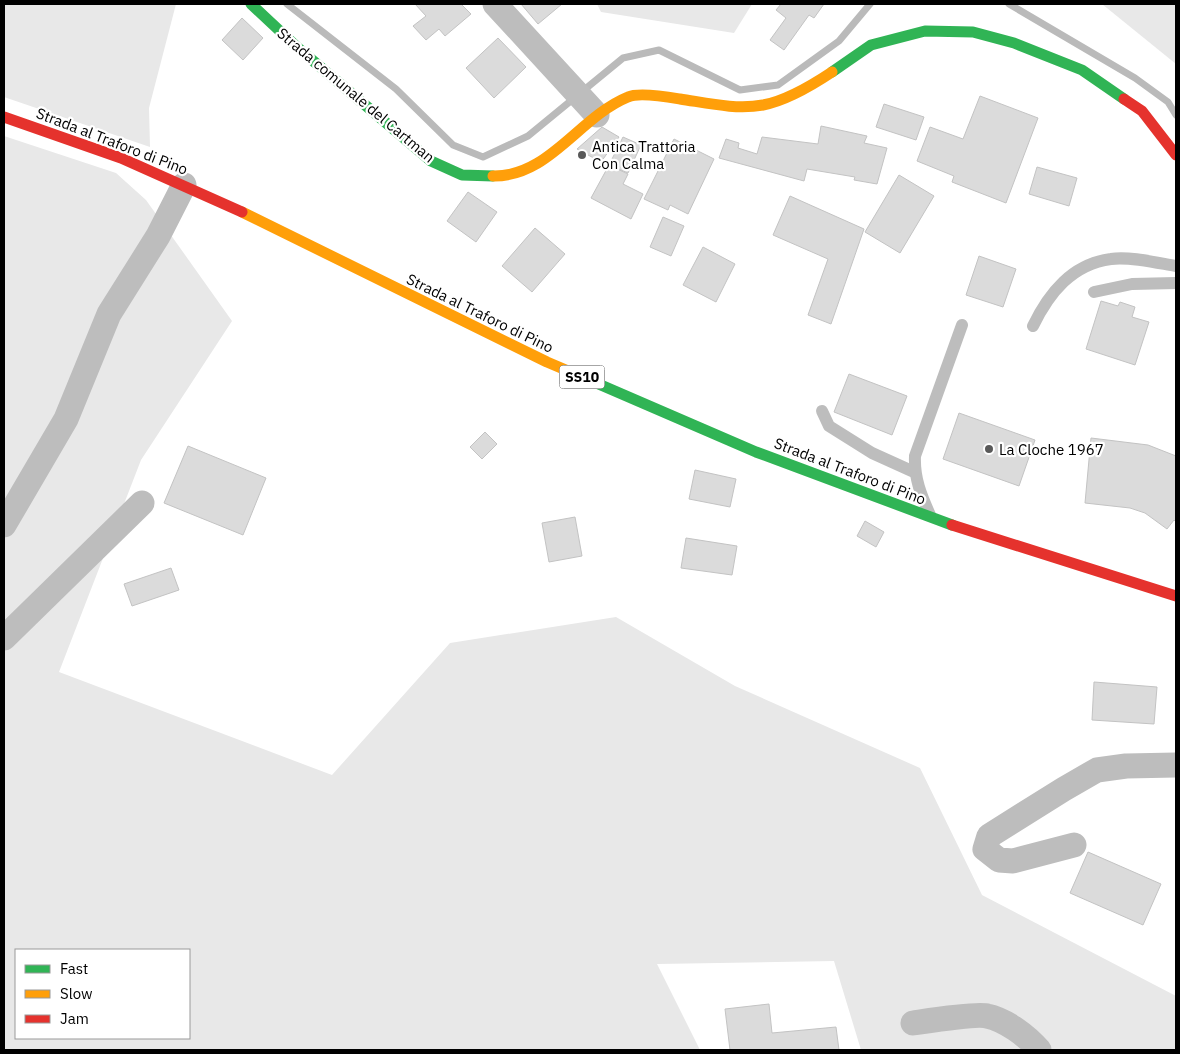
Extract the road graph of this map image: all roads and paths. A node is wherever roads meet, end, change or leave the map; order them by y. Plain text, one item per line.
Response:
1 (251, 4) edge
2 (495, 4) edge
3 (595, 112) junction
4 (4, 117) edge
5 (1176, 155) edge
6 (184, 185) junction
7 (1176, 266) edge
8 (1176, 283) edge
9 (1094, 292) dead end
10 (962, 325) dead end
11 (1033, 326) dead end
12 (822, 411) dead end
13 (914, 472) junction
14 (142, 503) dead end
15 (932, 518) junction
16 (4, 526) edge
17 (1176, 596) edge
18 (4, 638) edge
19 (1176, 765) edge
20 (1074, 845) dead end
21 (913, 1023) dead end
22 (1039, 1050) edge

1 - 3 main road, Strada comunale del Cartman
2 - 3 street
3 - 5 main road, Strada comunale del Cartman
4 - 6 main road, Strada al Traforo di Pino / SS10
6 - 15 main road, Strada al Traforo di Pino / SS10
6 - 16 street
7 - 11 lane
8 - 9 lane
10 - 13 lane
12 - 13 lane
13 - 15 lane
14 - 18 street
15 - 17 main road, Strada al Traforo di Pino / SS10
19 - 20 street
21 - 22 street

